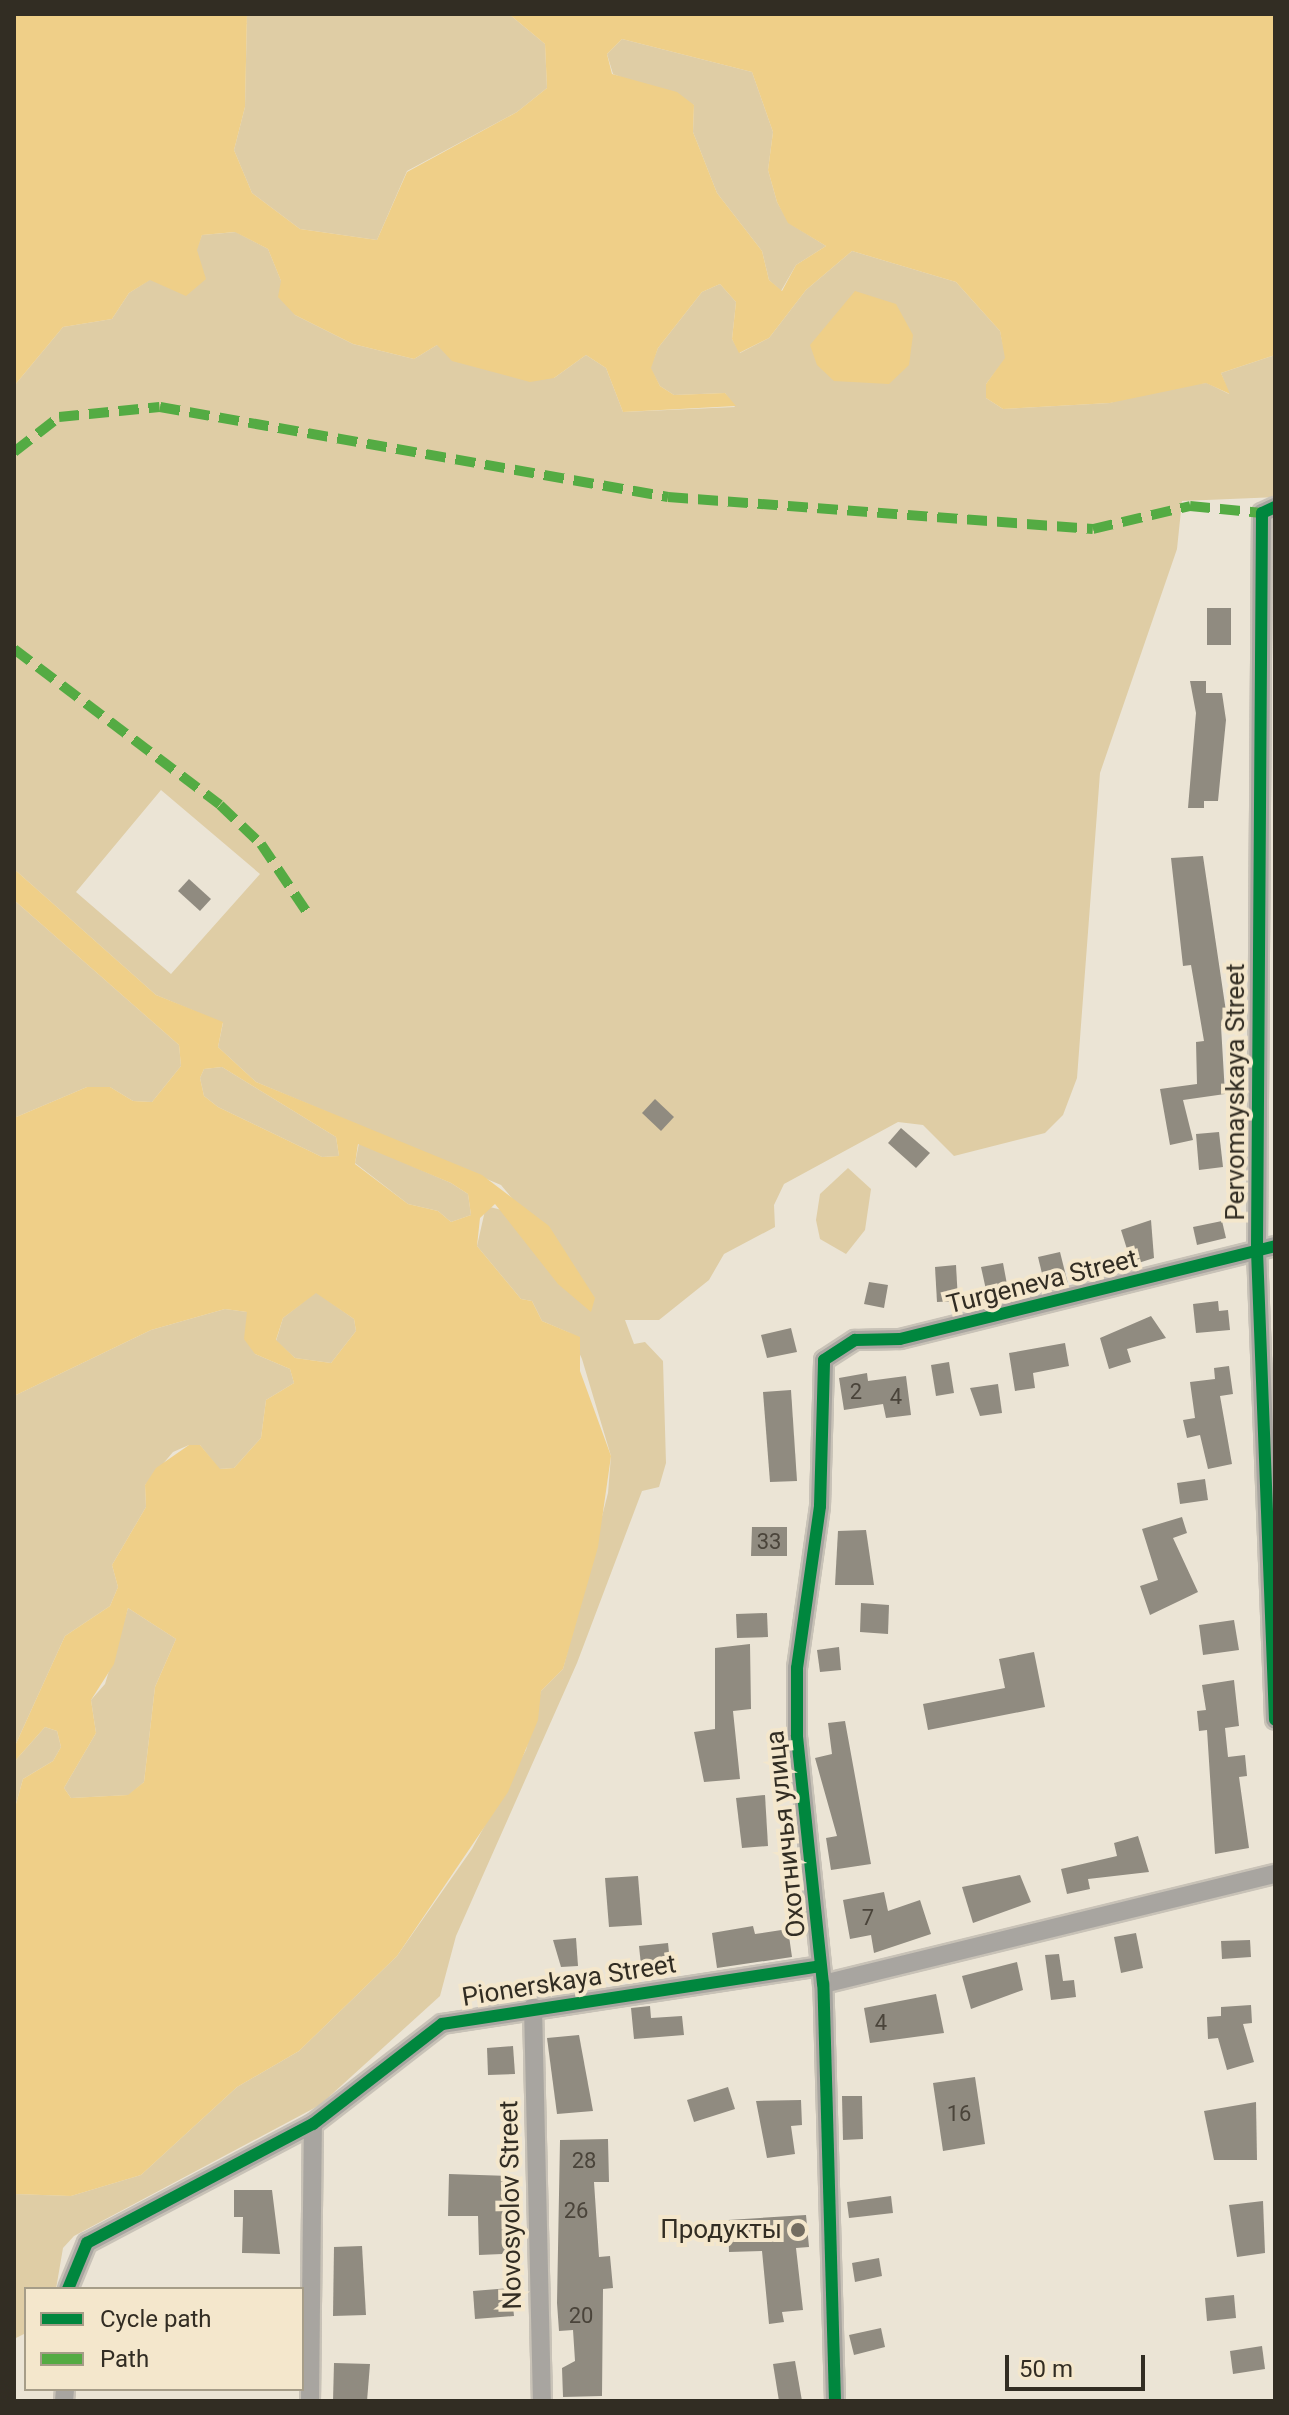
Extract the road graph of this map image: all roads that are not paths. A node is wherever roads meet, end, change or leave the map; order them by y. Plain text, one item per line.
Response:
1 (1268, 510) edge
2 (1266, 1249) edge
3 (824, 1360) joint
4 (1275, 1720) edge
5 (1275, 1874) edge
6 (822, 1975) junction
7 (533, 2007) junction
8 (313, 2124) junction
9 (69, 2282) edge
10 (310, 2401) edge
11 (542, 2401) edge
12 (835, 2401) edge

1 - 2 street, Pervomayskaya Street
2 - 3 street, Turgeneva Street
2 - 4 street, Pervomayskaya Street
3 - 6 street, Охотничья улица
5 - 6 street, Pionerskaya Street
6 - 7 street, Pionerskaya Street
6 - 12 street, Охотничья улица
7 - 8 street, Pionerskaya Street
7 - 11 street, Novosyolov Street
8 - 9 street, Pionerskaya Street
8 - 10 street

